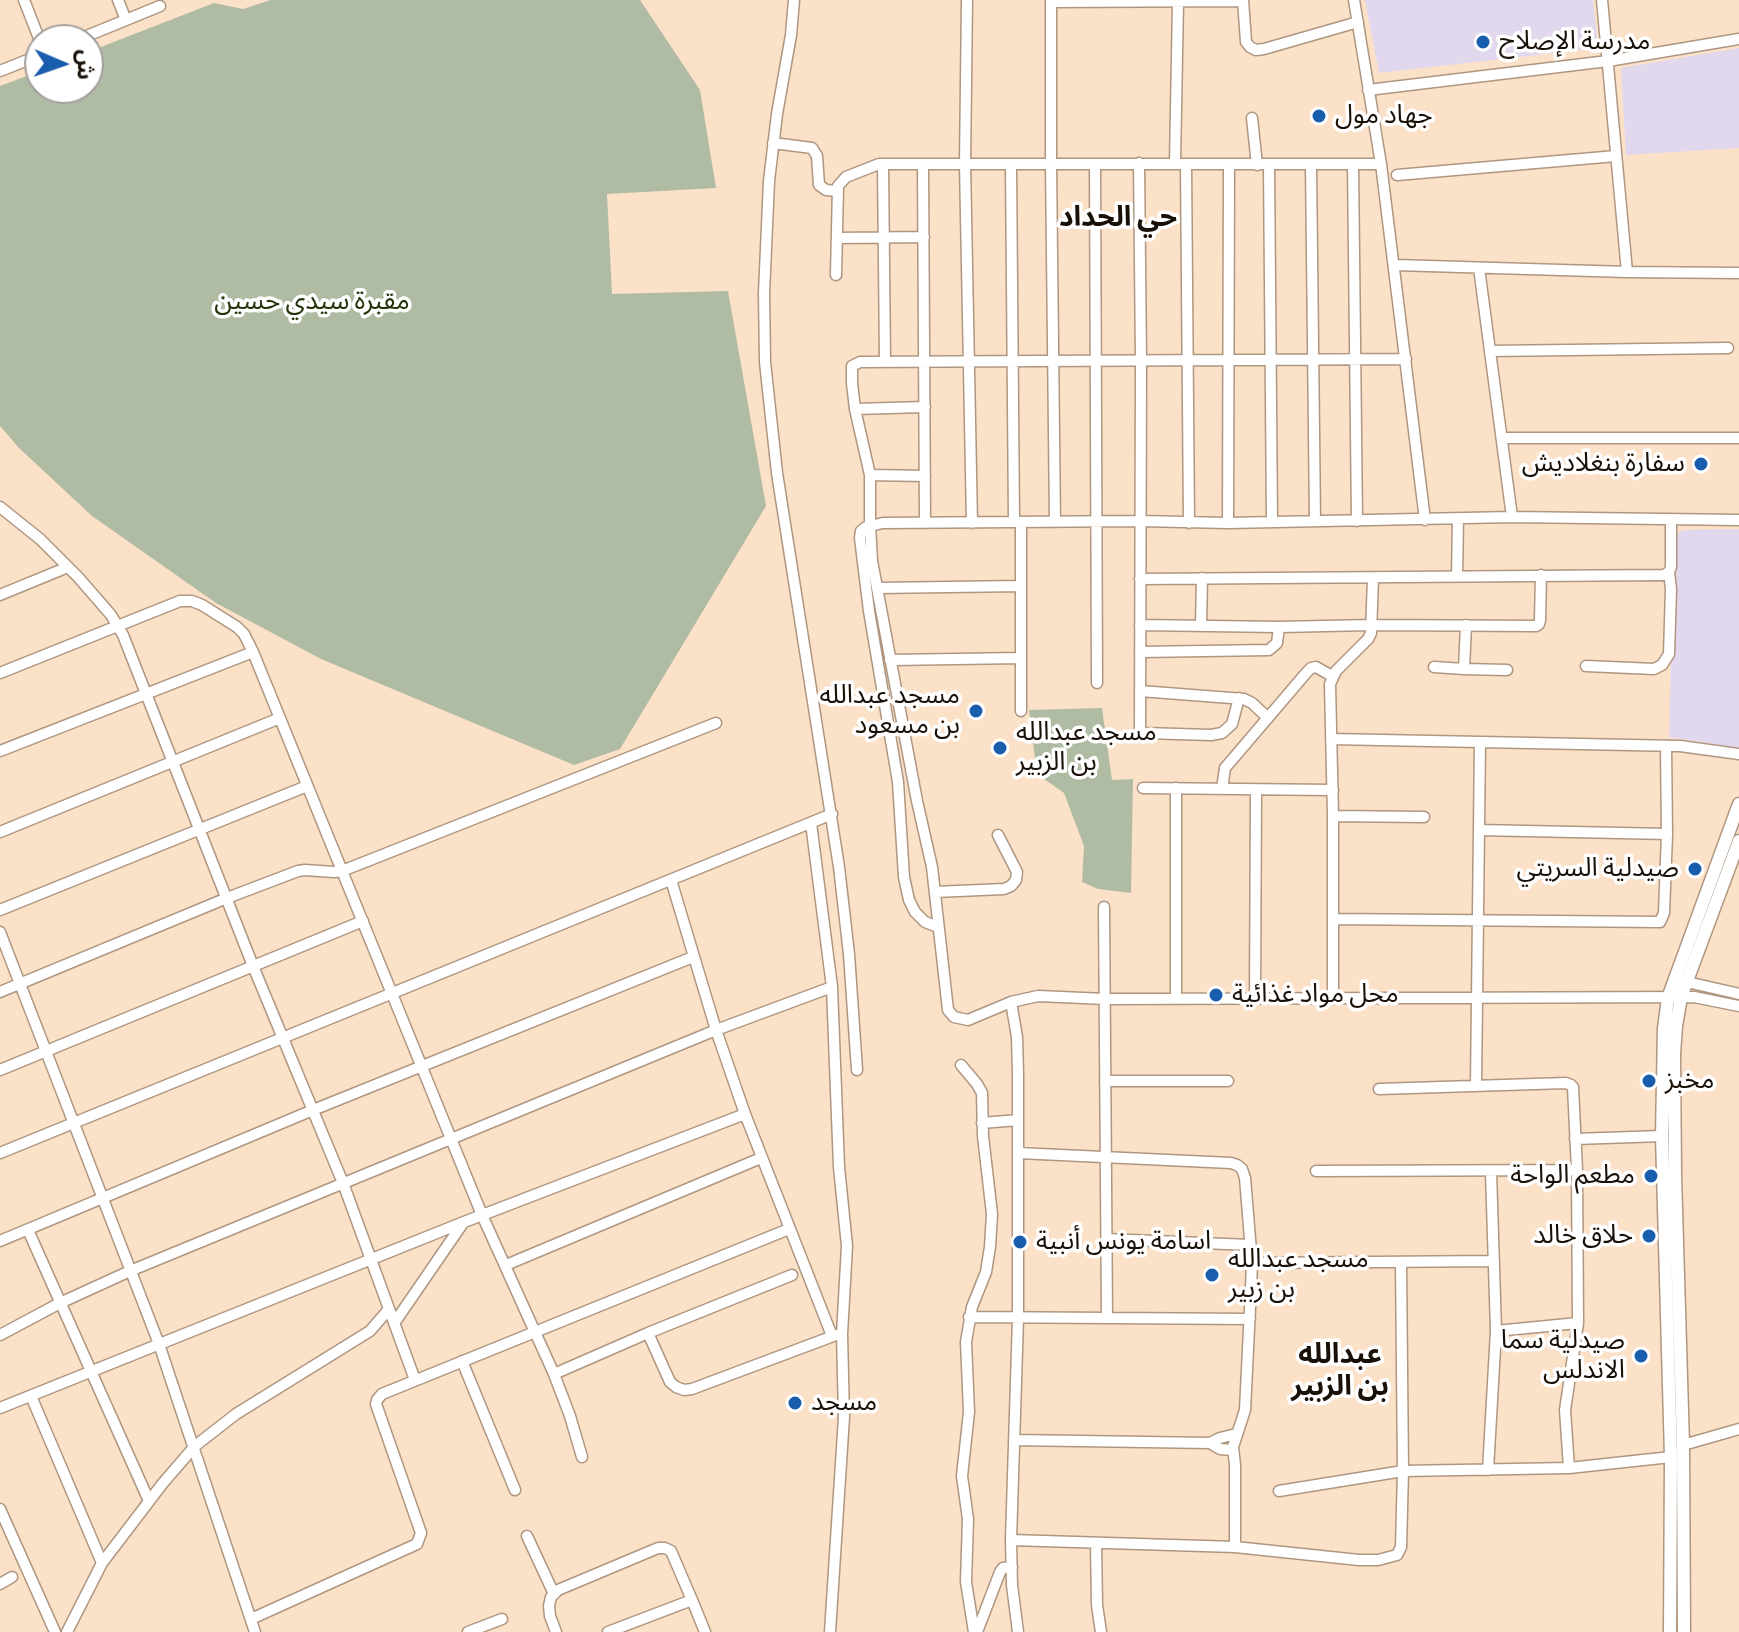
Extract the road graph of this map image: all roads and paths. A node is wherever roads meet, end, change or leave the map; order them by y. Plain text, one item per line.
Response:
1 (24, 0) edge
2 (118, 0) edge
3 (794, 0) edge
4 (967, 0) edge
5 (1354, 0) edge
6 (1602, 0) edge
7 (1051, 1) edge
8 (1243, 1) edge
9 (1178, 2) edge
10 (160, 6) dead end
11 (126, 20) junction
12 (1358, 22) junction
13 (33, 24) edge
14 (104, 29) edge
15 (1739, 39) edge
16 (24, 61) edge
17 (1608, 61) junction
18 (0, 71) edge
19 (1368, 90) junction
20 (1252, 118) dead end
21 (773, 143) junction
22 (1616, 156) junction
23 (1139, 163) junction
24 (883, 164) junction
25 (923, 164) junction
26 (965, 164) junction
27 (1051, 164) junction
28 (1095, 164) junction
29 (1180, 164) junction
30 (1229, 164) junction
31 (1353, 164) junction
32 (1381, 164) junction
33 (1011, 165) junction
34 (1263, 165) junction
35 (1311, 165) junction
36 (1397, 175) dead end
37 (837, 191) junction
38 (924, 237) junction
39 (837, 238) junction
40 (884, 238) junction
41 (1395, 265) junction
42 (1479, 268) junction
43 (1627, 272) junction
44 (1739, 273) edge
45 (836, 275) dead end
46 (1728, 348) dead end
47 (1490, 351) junction
48 (1406, 359) junction
49 (1187, 360) junction
50 (1229, 360) junction
51 (1270, 360) junction
52 (1315, 360) junction
53 (1354, 360) junction
54 (1053, 361) junction
55 (1097, 361) junction
56 (1141, 361) junction
57 (885, 362) junction
58 (925, 362) junction
59 (969, 362) junction
60 (1013, 362) junction
61 (925, 407) junction
62 (855, 409) junction
63 (1502, 438) junction
64 (1739, 438) edge
65 (870, 475) junction
66 (925, 476) junction
67 (2, 512) edge
68 (1512, 517) junction
69 (1458, 519) junction
70 (1425, 520) junction
71 (1671, 520) junction
72 (1739, 520) edge
73 (1140, 521) junction
74 (1272, 521) junction
75 (1315, 521) junction
76 (1357, 521) junction
77 (1018, 522) junction
78 (1055, 522) junction
79 (1097, 522) junction
80 (925, 523) junction
81 (972, 523) junction
82 (1189, 523) junction
83 (1228, 523) junction
84 (870, 525) junction
85 (68, 567) junction
86 (1669, 572) junction
87 (1541, 575) junction
88 (1457, 576) junction
89 (1202, 578) junction
90 (1373, 578) junction
91 (1140, 579) junction
92 (1021, 586) junction
93 (877, 588) junction
94 (0, 595) edge
95 (118, 625) junction
96 (1140, 625) junction
97 (1372, 625) junction
98 (1466, 625) junction
99 (1201, 626) junction
100 (1279, 627) junction
101 (253, 652) junction
102 (1140, 652) junction
103 (1021, 658) junction
104 (890, 660) junction
105 (1586, 666) dead end
106 (1434, 667) dead end
107 (1464, 669) junction
108 (1507, 670) dead end
109 (0, 673) edge
110 (1332, 676) junction
111 (1097, 683) dead end
112 (1140, 691) junction
113 (146, 692) junction
114 (1239, 698) junction
115 (1021, 711) dead end
116 (280, 718) junction
117 (1268, 718) junction
118 (716, 723) dead end
119 (1331, 739) junction
120 (1480, 742) junction
121 (1666, 746) junction
122 (0, 751) edge
123 (1739, 754) edge
124 (173, 761) junction
125 (307, 786) junction
126 (1143, 788) dead end
127 (1176, 788) junction
128 (1222, 789) junction
129 (1256, 790) junction
130 (1333, 790) junction
131 (1739, 804) edge
132 (832, 814) junction
133 (1333, 816) junction
134 (1424, 817) dead end
135 (811, 823) junction
136 (200, 829) junction
137 (1479, 830) junction
138 (0, 832) edge
139 (1667, 834) junction
140 (998, 835) dead end
141 (1739, 841) edge
142 (342, 871) junction
143 (671, 880) junction
144 (935, 892) junction
145 (227, 898) junction
146 (1104, 907) dead end
147 (0, 910) edge
148 (1333, 919) junction
149 (363, 921) junction
150 (1478, 921) junction
151 (938, 927) junction
152 (0, 932) edge
153 (849, 954) junction
154 (693, 957) junction
155 (829, 962) junction
156 (253, 966) junction
157 (1687, 982) junction
158 (20, 983) junction
159 (832, 987) junction
160 (0, 992) edge
161 (392, 993) junction
162 (1739, 994) edge
163 (1477, 997) junction
164 (1675, 998) junction
165 (1105, 999) junction
166 (1176, 999) junction
167 (1255, 999) junction
168 (1333, 999) junction
169 (1011, 1002) junction
170 (1739, 1006) edge
171 (716, 1030) junction
172 (284, 1037) junction
173 (46, 1051) junction
174 (961, 1065) dead end
175 (422, 1067) junction
176 (0, 1070) edge
177 (857, 1070) dead end
178 (1105, 1081) junction
179 (1228, 1081) dead end
180 (1476, 1085) junction
181 (1379, 1089) dead end
182 (313, 1110) junction
183 (745, 1114) junction
184 (1018, 1120) junction
185 (73, 1123) junction
186 (982, 1123) junction
187 (1662, 1136) junction
188 (451, 1139) junction
189 (1575, 1139) junction
190 (0, 1153) edge
191 (1018, 1153) junction
192 (1106, 1157) junction
193 (761, 1158) junction
194 (1577, 1170) junction
195 (1316, 1171) dead end
196 (1491, 1172) junction
197 (343, 1183) junction
198 (102, 1198) junction
199 (482, 1215) junction
200 (464, 1222) junction
201 (789, 1229) junction
202 (28, 1230) junction
203 (1107, 1239) junction
204 (0, 1241) edge
205 (1250, 1245) junction
206 (372, 1259) junction
207 (1494, 1261) junction
208 (1252, 1263) junction
209 (1401, 1263) junction
210 (506, 1265) junction
211 (130, 1271) junction
212 (792, 1275) dead end
213 (60, 1303) junction
214 (389, 1309) junction
215 (969, 1317) junction
216 (1018, 1318) junction
217 (1107, 1318) junction
218 (1250, 1319) junction
219 (395, 1322) junction
220 (1578, 1323) junction
221 (535, 1331) junction
222 (1496, 1331) junction
223 (648, 1333) junction
224 (0, 1335) edge
225 (837, 1335) junction
226 (159, 1344) junction
227 (462, 1361) junction
228 (90, 1371) junction
229 (554, 1374) junction
230 (415, 1380) junction
231 (31, 1396) junction
232 (0, 1408) edge
233 (1739, 1429) edge
234 (1236, 1434) junction
235 (1014, 1440) junction
236 (1210, 1443) junction
237 (1683, 1445) junction
238 (195, 1446) junction
239 (1233, 1450) junction
240 (582, 1457) dead end
241 (1671, 1457) junction
242 (1569, 1468) junction
243 (1488, 1470) junction
244 (1403, 1471) junction
245 (515, 1490) dead end
246 (1279, 1491) dead end
247 (149, 1501) junction
248 (0, 1509) edge
249 (527, 1536) dead end
250 (1011, 1540) junction
251 (1096, 1543) junction
252 (1235, 1547) junction
253 (102, 1563) junction
254 (1012, 1567) junction
255 (12, 1577) dead end
256 (0, 1584) edge
257 (554, 1594) junction
258 (692, 1600) junction
259 (251, 1619) junction
260 (502, 1619) dead end
261 (55, 1632) edge
262 (67, 1632) edge
263 (255, 1632) edge
264 (468, 1632) edge
265 (556, 1632) edge
266 (608, 1632) edge
267 (705, 1632) edge
268 (830, 1632) edge
269 (975, 1632) edge
270 (1018, 1632) edge
271 (1101, 1632) edge
272 (1678, 1632) edge

1 - 13 street
2 - 11 street
3 - 21 street
4 - 26 street
5 - 12 street
6 - 17 street
7 - 9 street
7 - 27 street
8 - 9 street
8 - 12 street
9 - 29 street
10 - 11 street
11 - 14 street
12 - 19 street
15 - 17 street
16 - 18 street
17 - 19 street
17 - 22 street
19 - 32 street
20 - 34 street
21 - 37 street
21 - 132 street
22 - 36 street
22 - 43 street
23 - 28 street
23 - 29 street
23 - 56 street
24 - 25 street
24 - 37 street
24 - 40 street
25 - 26 street
25 - 38 street
26 - 33 street
26 - 59 street
27 - 28 street
27 - 33 street
27 - 54 street
28 - 55 street
29 - 30 street
29 - 49 street
30 - 34 street
30 - 50 street
31 - 32 street
31 - 35 street
31 - 53 street
32 - 41 street
33 - 60 street
34 - 35 street
34 - 51 street
35 - 52 street
37 - 39 street
38 - 40 street
38 - 58 street
39 - 40 street
39 - 45 street
40 - 57 street
41 - 42 street
41 - 48 street
42 - 43 street
42 - 47 street
43 - 44 street
46 - 47 street
47 - 63 street
48 - 53 street
48 - 70 street
49 - 50 street
49 - 56 street
49 - 82 street
50 - 51 street
50 - 83 street
51 - 52 street
51 - 74 street
52 - 53 street
52 - 75 street
53 - 76 street
54 - 55 street
54 - 60 street
54 - 78 street
55 - 56 street
55 - 79 street
56 - 73 street
57 - 58 street
57 - 62 street
58 - 59 street
58 - 61 street
59 - 60 street
59 - 81 street
60 - 77 street
61 - 62 street
61 - 66 street
62 - 65 street
63 - 64 street
63 - 68 street
65 - 66 street
65 - 84 street
66 - 80 street
67 - 85 street
68 - 69 street
68 - 71 street
69 - 70 street
69 - 88 street
70 - 76 street
71 - 72 street
71 - 86 street
73 - 79 street
73 - 82 street
73 - 91 street
74 - 75 street
74 - 83 street
75 - 76 street
77 - 78 street
77 - 81 street
77 - 92 street
78 - 79 street
79 - 111 street
80 - 81 street
80 - 84 street
82 - 83 street
84 - 93 street
84 - 151 street
85 - 94 street
85 - 95 street
86 - 87 street
86 - 105 street
87 - 88 street
87 - 98 street
88 - 90 street
89 - 90 street
89 - 91 street
89 - 99 street
90 - 97 street
91 - 96 street
92 - 93 street
92 - 103 street
93 - 104 street
95 - 101 street
95 - 109 street
95 - 113 street
96 - 99 street
96 - 102 street
97 - 98 street
97 - 100 street
97 - 110 street
98 - 107 street
99 - 100 street
100 - 102 street
101 - 113 street
101 - 116 street
102 - 112 street
103 - 104 street
103 - 115 street
104 - 144 street
106 - 107 street
107 - 108 street
110 - 117 street
110 - 119 street
112 - 114 street
112 - 114 street
113 - 122 street
113 - 124 street
114 - 117 street
116 - 124 street
116 - 125 street
117 - 128 street
118 - 142 street
119 - 120 street
119 - 130 street
120 - 121 street
120 - 137 street
121 - 123 street
121 - 139 street
124 - 136 street
124 - 138 street
125 - 136 street
125 - 142 street
126 - 127 street
127 - 128 street
127 - 166 street
128 - 129 street
129 - 130 street
129 - 167 street
130 - 133 street
131 - 164 main road
132 - 135 street
132 - 153 street
133 - 134 street
133 - 148 street
135 - 143 street
135 - 155 street
136 - 145 street
136 - 147 street
137 - 139 street
137 - 150 street
139 - 150 street
140 - 144 street
141 - 157 main road
142 - 145 street
142 - 149 street
143 - 154 street
143 - 161 street
144 - 151 street
145 - 156 street
145 - 158 street
146 - 165 street
148 - 150 street
148 - 168 street
149 - 156 street
149 - 161 street
150 - 163 street
151 - 169 street
152 - 158 street
153 - 155 street
153 - 177 street
154 - 171 street
154 - 175 street
155 - 159 street
156 - 172 street
156 - 173 street
157 - 162 street
157 - 164 main road
158 - 160 street
158 - 173 street
159 - 171 street
159 - 225 street
161 - 172 street
161 - 175 street
163 - 164 street
163 - 168 street
163 - 180 street
164 - 170 street
164 - 187 main road
164 - 237 main road
165 - 166 street
165 - 169 street
165 - 178 street
166 - 167 street
167 - 168 street
169 - 184 street
171 - 183 street
171 - 188 street
172 - 182 street
172 - 185 street
173 - 176 street
173 - 185 street
174 - 186 street
175 - 182 street
175 - 188 street
178 - 179 street
178 - 192 street
180 - 181 street
180 - 189 street
182 - 197 street
182 - 198 street
183 - 193 street
183 - 199 street
184 - 186 street
184 - 191 street
185 - 190 street
185 - 198 street
186 - 215 street
187 - 189 street
187 - 241 main road
188 - 197 street
188 - 199 street
189 - 194 street
191 - 192 street
191 - 216 street
192 - 203 street
192 - 205 street
193 - 201 street
193 - 210 street
194 - 196 street
194 - 220 street
195 - 196 street
196 - 207 street
197 - 206 street
197 - 211 street
198 - 202 street
198 - 211 street
199 - 200 street
199 - 210 street
200 - 206 street
200 - 219 street
201 - 221 street
201 - 225 street
202 - 204 street
202 - 213 street
203 - 205 street
203 - 217 street
205 - 208 street
206 - 214 street
206 - 226 street
207 - 209 street
207 - 222 street
208 - 209 street
208 - 218 street
209 - 244 street
210 - 221 street
211 - 213 street
211 - 226 street
212 - 223 street
213 - 224 street
213 - 228 street
214 - 219 street
214 - 238 street
215 - 216 street
215 - 269 street
216 - 217 street
216 - 235 street
217 - 218 street
218 - 234 street
219 - 230 street
220 - 222 street
220 - 242 street
221 - 227 street
221 - 229 street
222 - 243 street
223 - 225 street
223 - 229 street
225 - 268 street
226 - 228 street
226 - 238 street
227 - 230 street
227 - 245 street
228 - 231 street
228 - 247 street
229 - 240 street
230 - 259 street
231 - 232 street
231 - 253 street
233 - 237 street
234 - 236 street
234 - 239 street
235 - 236 street
235 - 250 street
236 - 239 street
237 - 272 main road
238 - 247 street
238 - 259 street
239 - 252 street
241 - 242 street
241 - 272 main road
242 - 243 street
243 - 244 street
244 - 246 street
244 - 252 street
247 - 253 street
248 - 261 street
249 - 257 street
250 - 251 street
250 - 254 street
251 - 252 street
251 - 271 street
253 - 262 street
254 - 269 street
254 - 270 street
255 - 256 street
257 - 258 street
257 - 265 street
258 - 266 street
258 - 267 street
259 - 263 street
260 - 264 street

